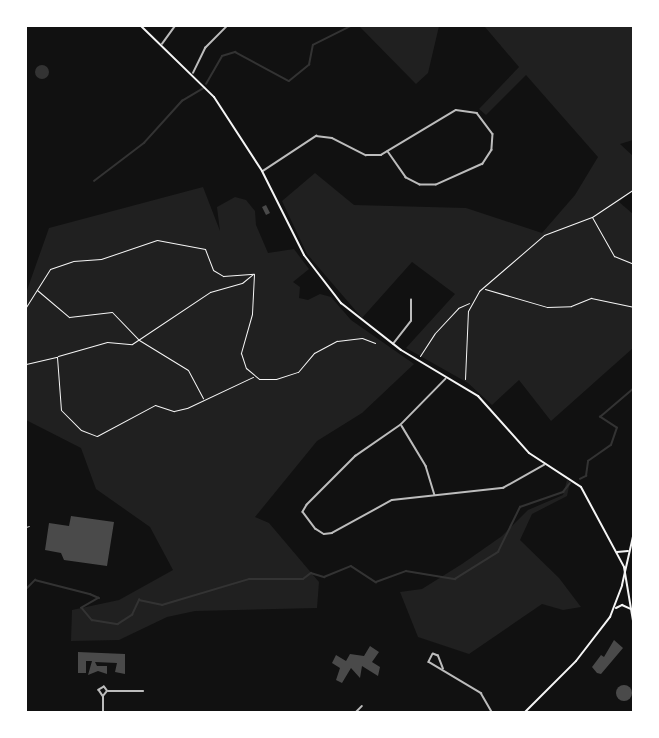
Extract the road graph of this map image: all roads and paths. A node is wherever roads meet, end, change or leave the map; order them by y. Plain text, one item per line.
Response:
1 (141, 26) edge
2 (176, 26) edge
3 (227, 26) edge
4 (162, 44) junction
5 (193, 73) junction
6 (388, 152) junction
7 (262, 171) junction
8 (633, 189) edge
9 (592, 217) junction
10 (633, 264) edge
11 (254, 274) junction
12 (483, 287) junction
13 (35, 289) junction
14 (411, 300) dead end
15 (471, 302) junction
16 (633, 306) edge
17 (26, 307) edge
18 (139, 340) junction
19 (375, 343) dead end
20 (393, 344) junction
21 (57, 357) junction
22 (418, 360) junction
23 (26, 364) edge
24 (255, 376) junction
25 (447, 377) junction
26 (465, 379) dead end
27 (204, 400) junction
28 (401, 425) junction
29 (544, 465) junction
30 (435, 496) junction
31 (29, 526) dead end
32 (26, 527) edge
33 (633, 532) edge
34 (630, 549) junction
35 (617, 552) junction
36 (625, 572) junction
37 (631, 609) junction
38 (613, 610) junction
39 (633, 627) edge
40 (443, 669) junction
41 (107, 691) junction
42 (143, 691) dead end
43 (103, 696) junction
44 (362, 706) dead end
45 (103, 712) edge
46 (356, 712) edge
47 (492, 712) edge
48 (525, 712) edge

1 - 4 main road
2 - 4 street
3 - 5 street
4 - 5 main road
5 - 7 main road
6 - 6 street
6 - 7 street
7 - 20 main road
8 - 9 path
9 - 10 path
9 - 12 path
11 - 13 path
11 - 18 path
11 - 24 path
12 - 15 path
12 - 16 path
13 - 17 path
13 - 18 path
14 - 20 street
15 - 22 path
15 - 26 path
18 - 21 path
18 - 27 path
19 - 24 path
20 - 22 main road
21 - 23 path
21 - 27 path
22 - 25 main road
24 - 27 path
25 - 28 street
25 - 29 main road
28 - 30 street
28 - 30 street
29 - 30 street
29 - 35 main road
31 - 32 lane
33 - 34 main road
34 - 35 main road
34 - 36 main road
35 - 36 main road
36 - 37 main road
36 - 38 main road
37 - 38 main road
37 - 39 main road
38 - 48 main road
40 - 40 street
40 - 47 street
41 - 42 street
41 - 43 street
41 - 43 street
43 - 45 street
44 - 46 street

